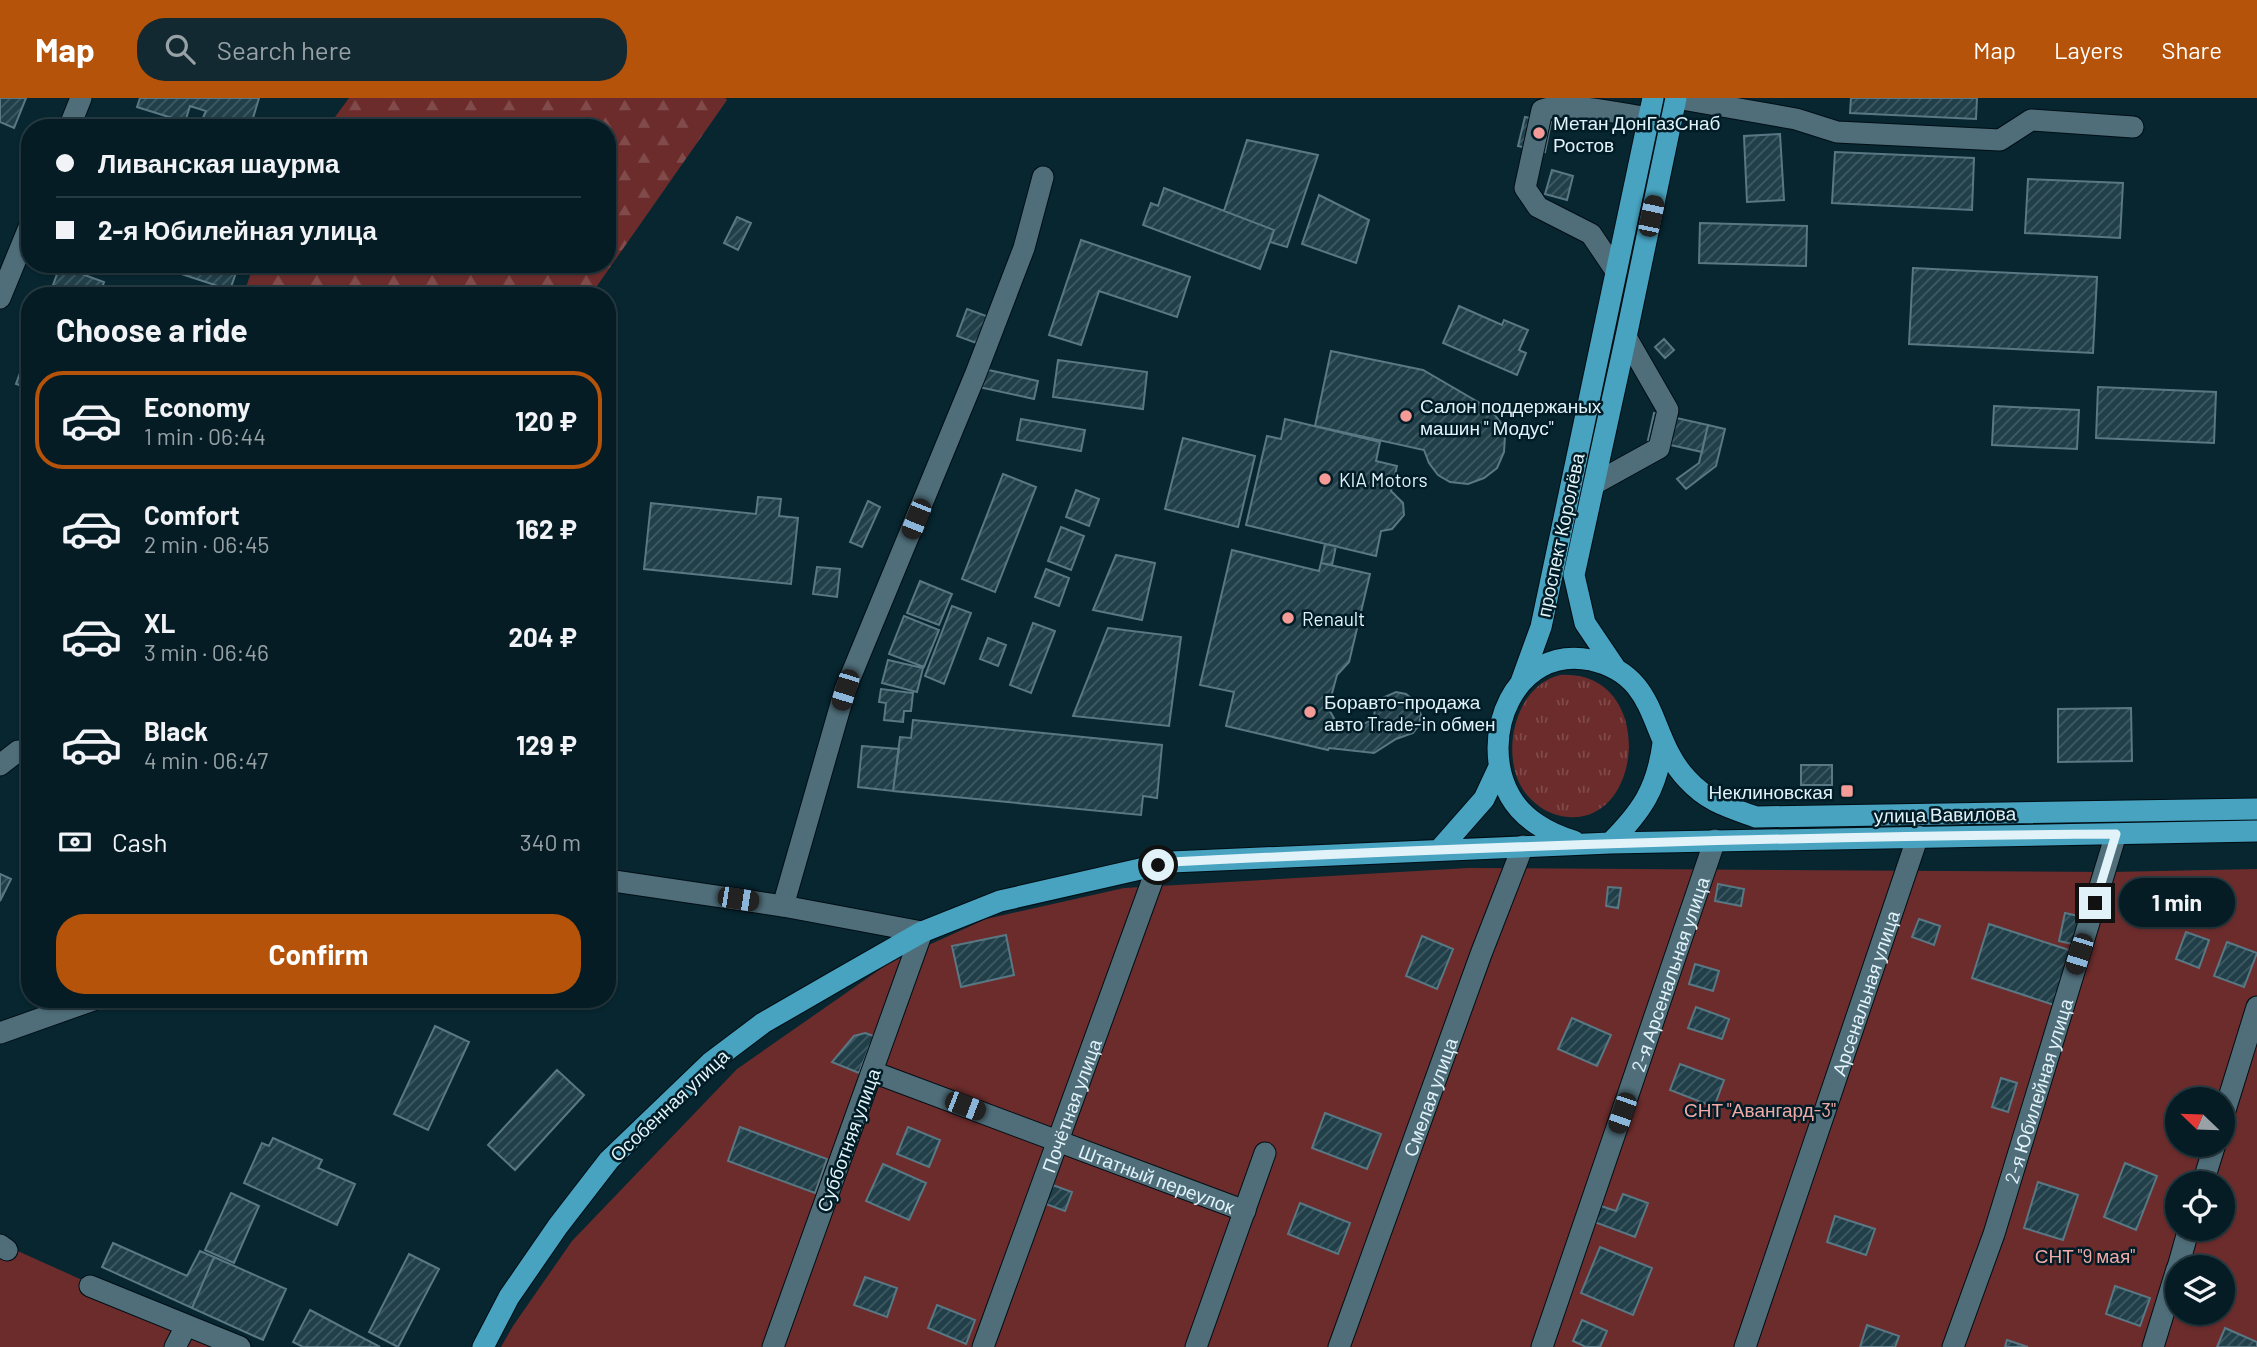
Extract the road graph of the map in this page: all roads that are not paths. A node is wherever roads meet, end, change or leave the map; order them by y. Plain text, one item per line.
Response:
1 (81, 98) edge
2 (1676, 98) edge
3 (1651, 108) edge
4 (73, 119) edge
5 (2133, 127) dead end
6 (1043, 177) dead end
7 (21, 247) edge
8 (1616, 271) junction
9 (0, 298) edge
10 (1626, 337) junction
11 (1594, 484) junction
12 (1616, 669) junction
13 (1521, 682) junction
14 (1663, 743) junction
15 (18, 751) dead end
16 (0, 765) edge
17 (1499, 767) junction
18 (2257, 809) edge
19 (2257, 831) edge
20 (2116, 834) junction
21 (1918, 836) junction
22 (1715, 840) junction
23 (1610, 843) junction
24 (1583, 844) junction
25 (1523, 846) junction
26 (1440, 849) junction
27 (1158, 865) junction
28 (616, 881) edge
29 (783, 906) junction
30 (922, 933) junction
31 (2257, 1007) edge
32 (70, 1008) edge
33 (0, 1032) edge
34 (873, 1072) junction
35 (2232, 1087) edge
36 (1058, 1141) junction
37 (1265, 1153) dead end
38 (1245, 1211) junction
39 (90, 1286) dead end
40 (2165, 1308) edge
41 (186, 1326) junction
42 (175, 1347) edge
43 (240, 1347) edge
44 (483, 1347) edge
45 (773, 1347) edge
46 (983, 1347) edge
47 (1196, 1347) edge
48 (1339, 1347) edge
49 (1542, 1347) edge
50 (1745, 1347) edge
51 (1953, 1347) edge
52 (2153, 1347) edge

1 - 4 street
2 - 5 street
2 - 10 main road, проспект Королёва
3 - 8 main road, проспект Королёва
3 - 8 street
6 - 29 street
7 - 9 street
8 - 13 main road, проспект Королёва
10 - 11 main road, проспект Королёва
10 - 11 street
11 - 12 main road, проспект Королёва
12 - 13 main road, улица Вавилова
12 - 14 main road, улица Вавилова
13 - 17 main road, улица Вавилова
14 - 18 main road, улица Вавилова
14 - 23 main road
15 - 16 street
17 - 24 main road, улица Вавилова
17 - 26 main road, улица Вавилова
19 - 20 main road, улица Вавилова
20 - 21 main road, улица Вавилова
20 - 51 street, 2-я Юбилейная улица
21 - 22 main road, улица Вавилова
21 - 50 street, Арсенальная улица
22 - 23 main road, улица Вавилова
22 - 49 street, 2-я Арсенальная улица
23 - 24 main road, улица Вавилова
24 - 25 main road, улица Вавилова
25 - 26 main road, улица Вавилова
25 - 48 street, Смелая улица
26 - 27 main road, улица Вавилова
27 - 30 main road, улица Вавилова
27 - 36 street, Почётная улица
28 - 29 street
29 - 30 street
30 - 34 street, Субботняя улица
30 - 44 main road, Особенная улица
31 - 35 street
32 - 33 street
34 - 36 street, Штатный переулок
34 - 45 street, Субботняя улица
36 - 38 street, Штатный переулок
36 - 46 street, Почётная улица
37 - 38 street
38 - 47 street
39 - 41 street
40 - 52 street
41 - 42 street
41 - 43 street

